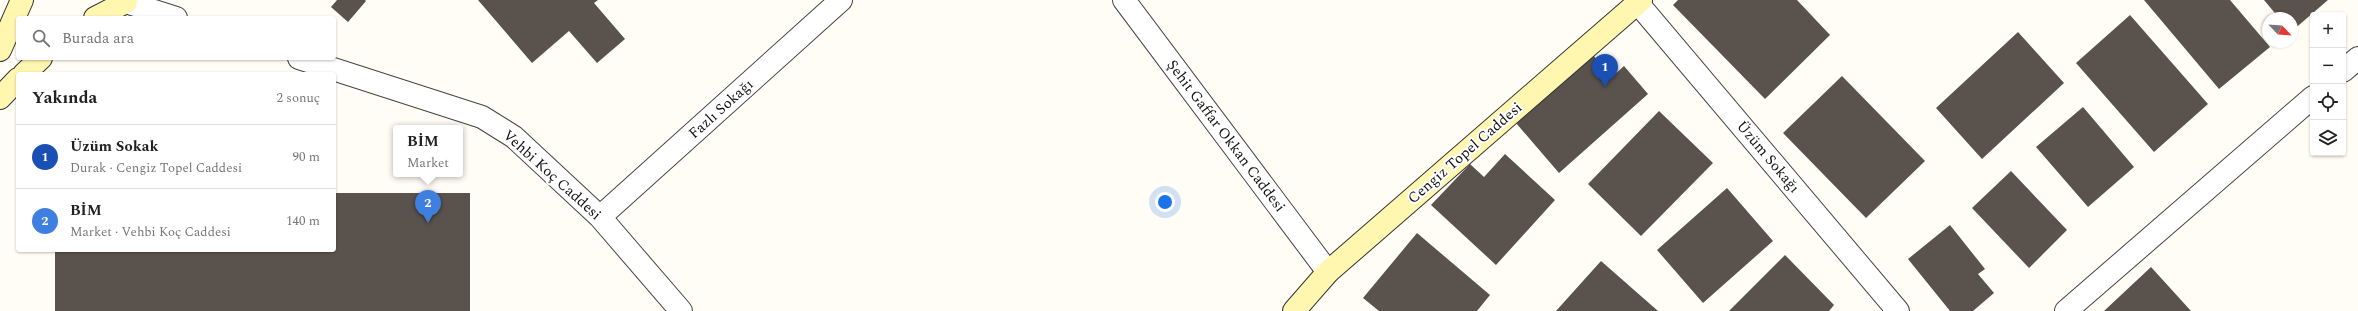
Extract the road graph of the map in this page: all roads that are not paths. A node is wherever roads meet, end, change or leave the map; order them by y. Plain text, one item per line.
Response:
1 (22, 0) edge
2 (841, 0) edge
3 (1124, 0) edge
4 (126, 1) edge
5 (1637, 1) edge
6 (99, 16) edge
7 (170, 16) edge
8 (0, 50) edge
9 (2358, 58) edge
10 (39, 60) edge
11 (305, 60) edge
12 (2346, 68) edge
13 (26, 72) edge
14 (16, 81) edge
15 (0, 98) edge
16 (2310, 100) edge
17 (600, 217) junction
18 (1328, 272) junction
19 (681, 311) edge
20 (1294, 311) edge
21 (1898, 311) edge
22 (2066, 311) edge

1 - 8 main road
2 - 17 street, Fazlı Sokağı
3 - 18 street, Şehit Gaffar Okkan Caddesi
4 - 6 main road
4 - 7 street
5 - 18 main road, Cengiz Topel Caddesi
5 - 21 street, Üzüm Sokağı
9 - 12 street
10 - 13 main road
11 - 17 street, Vehbi Koç Caddesi
14 - 15 main road
16 - 22 street
17 - 19 street, Vehbi Koç Caddesi
18 - 20 main road, Cengiz Topel Caddesi

